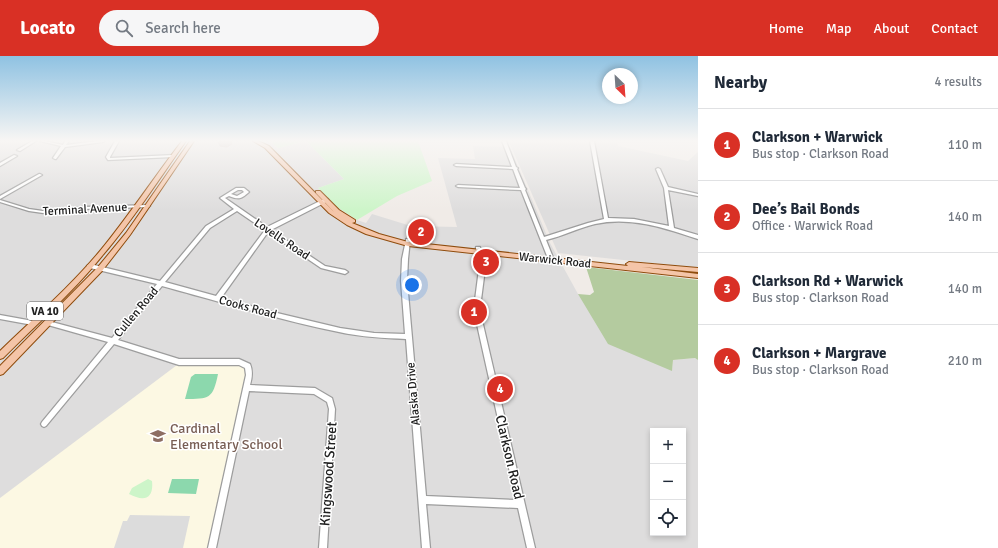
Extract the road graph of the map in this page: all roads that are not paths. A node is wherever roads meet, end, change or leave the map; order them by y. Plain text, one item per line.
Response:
1 (167, 164) edge
2 (176, 164) edge
3 (285, 164) edge
4 (286, 164) edge
5 (514, 164) edge
6 (596, 164) edge
7 (456, 165) dead end
8 (516, 168) junction
9 (658, 169) dead end
10 (40, 175) dead end
11 (458, 186) dead end
12 (666, 188) junction
13 (524, 189) junction
14 (229, 194) dead end
15 (698, 195) edge
16 (0, 198) edge
17 (324, 201) junction
18 (0, 202) edge
19 (137, 206) junction
20 (148, 206) junction
21 (237, 209) junction
22 (606, 220) junction
23 (672, 228) junction
24 (268, 229) junction
25 (698, 237) edge
26 (544, 239) junction
27 (408, 242) junction
28 (479, 250) junction
29 (551, 258) junction
30 (90, 266) junction
31 (100, 269) junction
32 (698, 270) edge
33 (345, 272) dead end
34 (698, 276) edge
35 (160, 283) junction
36 (217, 299) junction
37 (0, 317) edge
38 (33, 323) junction
39 (48, 323) junction
40 (408, 337) junction
41 (112, 341) junction
42 (0, 356) edge
43 (0, 371) edge
44 (246, 388) junction
45 (44, 424) dead end
46 (423, 500) junction
47 (521, 504) junction
48 (212, 548) edge
49 (324, 548) edge
50 (426, 548) edge
51 (531, 548) edge

1 - 19 main road, VA 10
2 - 20 main road, VA 10
3 - 17 main road, Warwick Road
4 - 17 main road, Warwick Road
5 - 8 street
6 - 22 street
7 - 8 street
8 - 13 street
9 - 12 street
10 - 16 street
11 - 13 street
12 - 15 street
12 - 23 street
13 - 26 street
14 - 21 street, Lovells Road
17 - 24 street
17 - 27 main road, Warwick Road
18 - 19 street, Terminal Avenue
19 - 20 street, Terminal Avenue
19 - 30 main road, VA 10
20 - 31 main road, VA 10
21 - 24 street, Lovells Road
21 - 35 street, Cullen Road
22 - 23 street
22 - 26 street
23 - 25 street
24 - 33 street, Lovells Road
24 - 36 street
26 - 29 street
27 - 28 main road, Warwick Road
27 - 40 street, Alaska Drive
28 - 29 main road, Warwick Road
28 - 47 street, Clarkson Road
29 - 32 main road, Warwick Road
29 - 34 main road, Warwick Road
30 - 31 street, Cooks Road
30 - 38 main road, VA 10
31 - 35 street, Cooks Road
31 - 39 main road, VA 10
35 - 36 street, Cooks Road
35 - 41 street, Cullen Road
36 - 40 street, Cooks Road
37 - 38 street
38 - 42 main road, VA 10
39 - 41 street
39 - 43 main road, VA 10
40 - 46 street, Alaska Drive
41 - 44 street
41 - 45 street, Cullen Road
44 - 48 street
44 - 49 street, Kingswood Street
46 - 47 street
46 - 50 street, Alaska Drive
47 - 51 street, Clarkson Road

